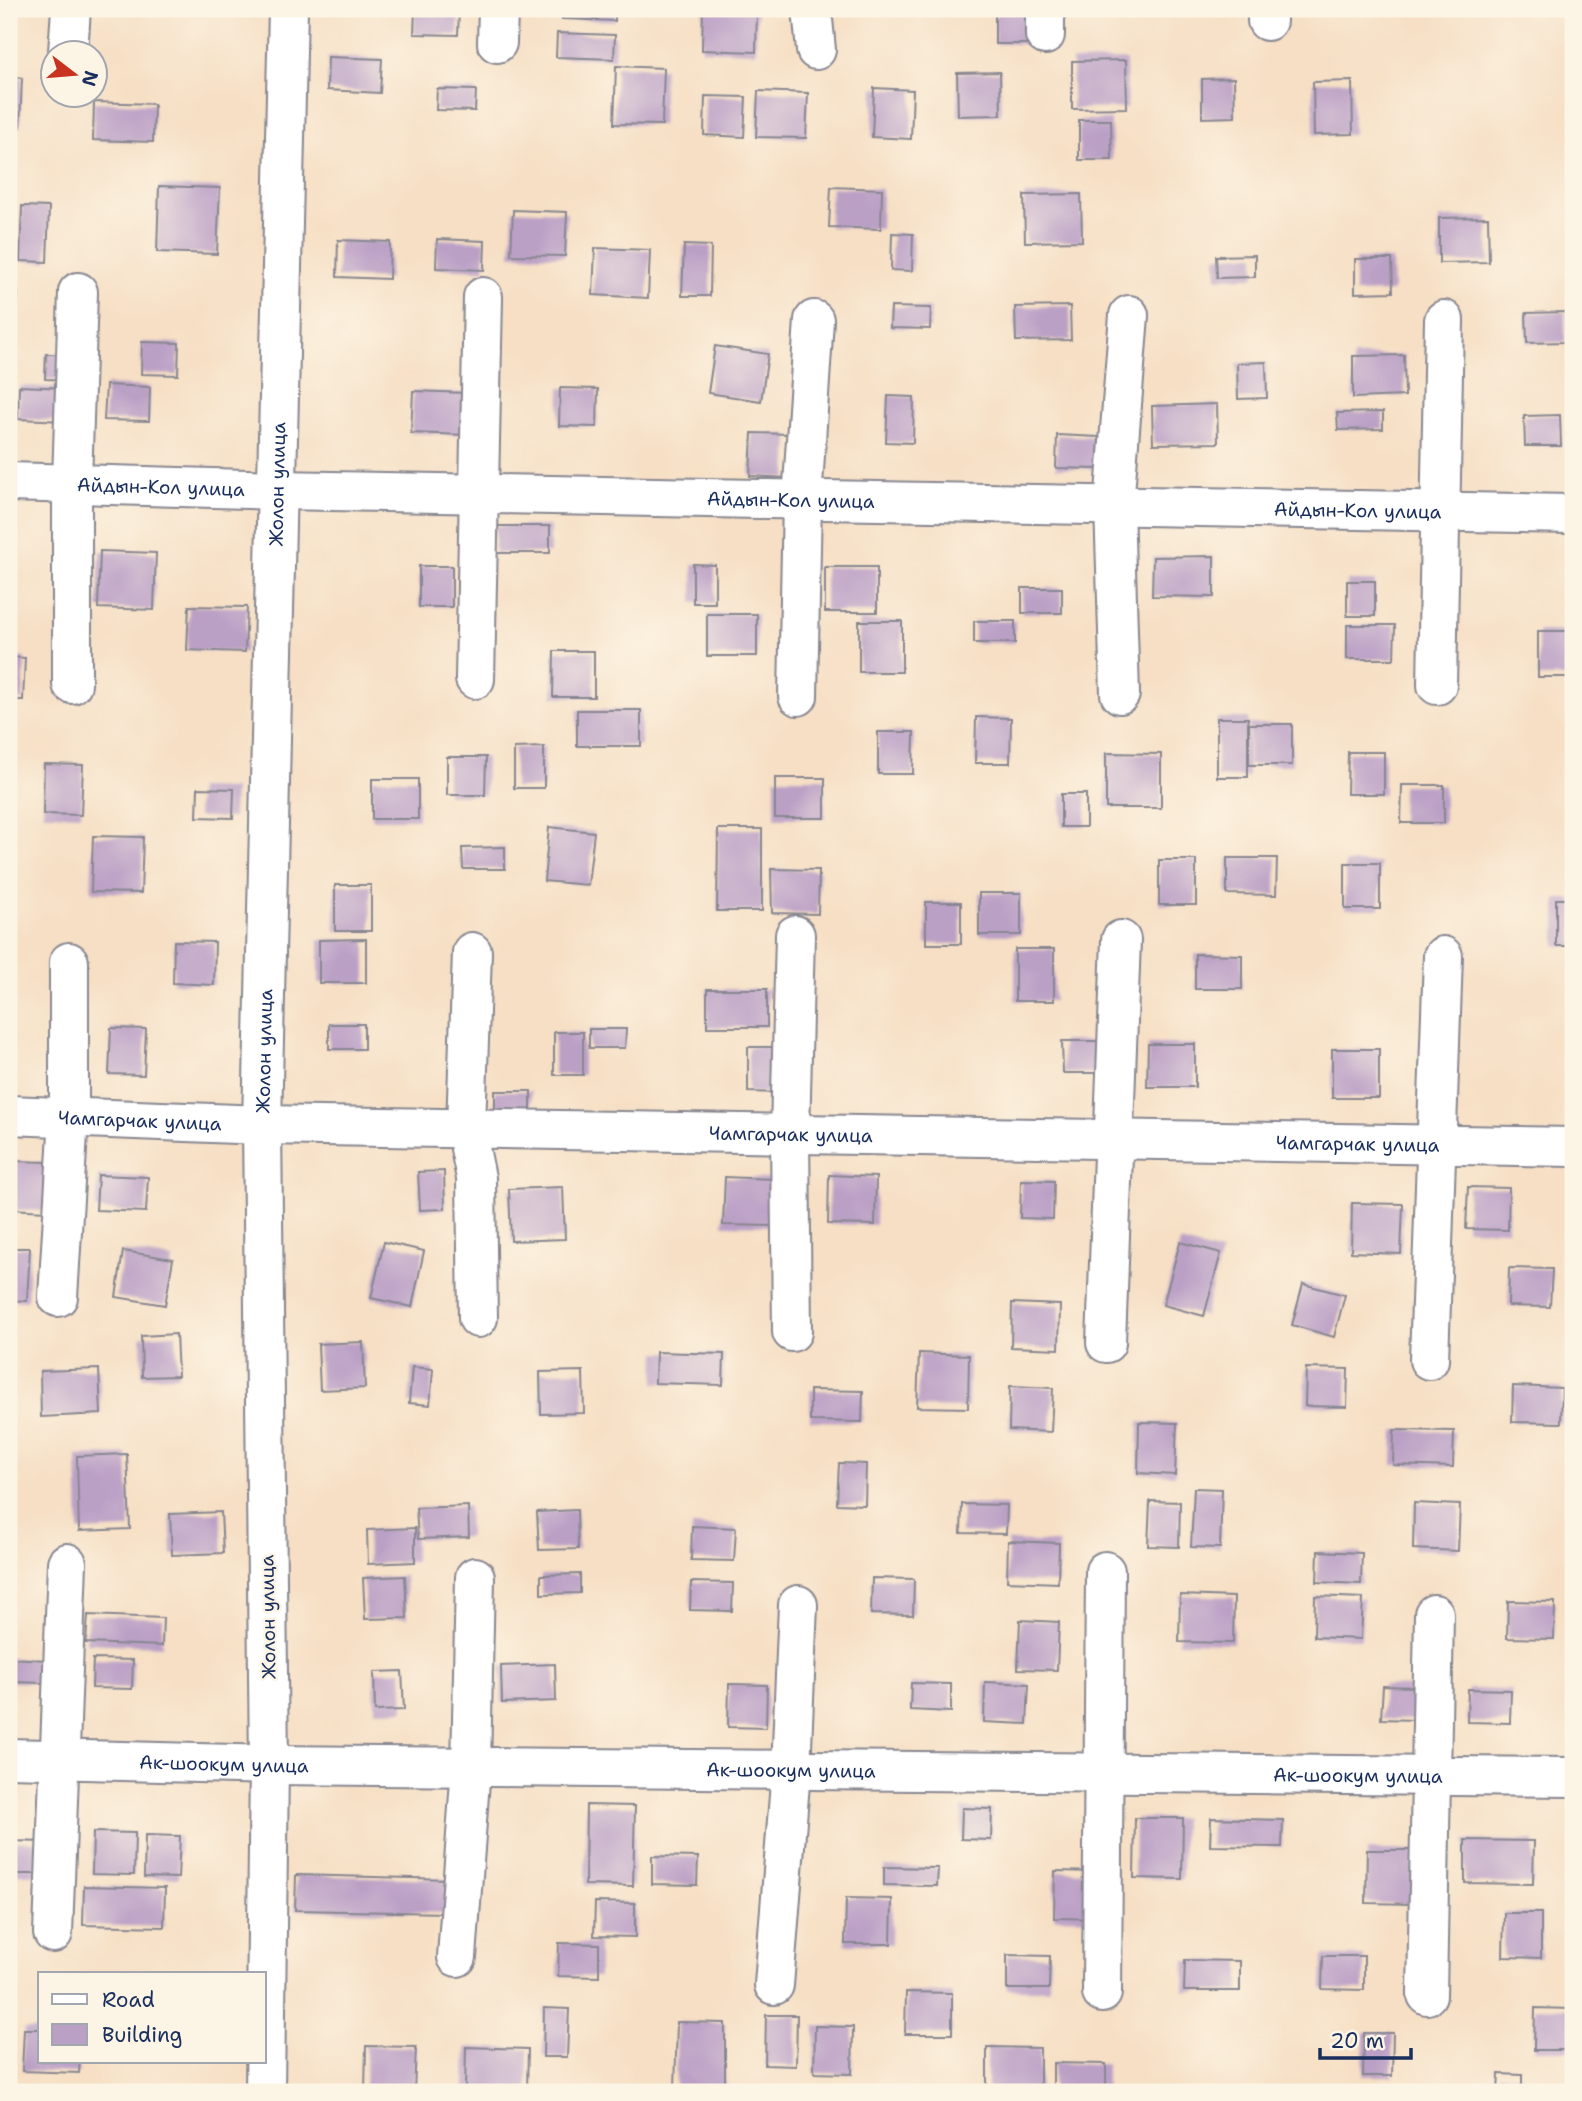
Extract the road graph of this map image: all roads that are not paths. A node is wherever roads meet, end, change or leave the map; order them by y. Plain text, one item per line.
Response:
1 (71, 9) edge
2 (288, 9) edge
3 (812, 9) edge
4 (69, 38) edge
5 (816, 50) dead end
6 (78, 292) dead end
7 (483, 297) dead end
8 (1129, 315) dead end
9 (814, 320) dead end
10 (1444, 320) dead end
11 (9, 482) edge
12 (72, 482) junction
13 (278, 490) junction
14 (478, 494) junction
15 (802, 500) junction
16 (1114, 506) junction
17 (1440, 512) junction
18 (1573, 514) edge
19 (475, 679) dead end
20 (72, 684) dead end
21 (1437, 685) dead end
22 (1120, 694) dead end
23 (797, 696) dead end
24 (795, 935) dead end
25 (1121, 940) dead end
26 (472, 952) dead end
27 (1443, 956) dead end
28 (69, 962) dead end
29 (9, 1115) edge
30 (69, 1116) junction
31 (262, 1125) junction
32 (466, 1128) junction
33 (789, 1134) junction
34 (1113, 1139) junction
35 (1436, 1145) junction
36 (1573, 1147) edge
37 (58, 1297) dead end
38 (478, 1318) dead end
39 (792, 1332) dead end
40 (1105, 1343) dead end
41 (1429, 1360) dead end
42 (67, 1563) dead end
43 (1105, 1571) dead end
44 (475, 1577) dead end
45 (798, 1605) dead end
46 (1434, 1614) dead end
47 (9, 1758) edge
48 (61, 1759) junction
49 (270, 1765) junction
50 (471, 1767) junction
51 (791, 1770) junction
52 (1104, 1773) junction
53 (1432, 1776) junction
54 (1573, 1777) edge
55 (53, 1933) dead end
56 (457, 1957) dead end
57 (774, 1985) dead end
58 (1102, 1993) dead end
59 (1427, 1995) dead end
60 (266, 2027) edge
61 (265, 2062) edge
62 (265, 2092) edge

1 - 4 street
2 - 13 street, Жолон улица
3 - 5 street
6 - 12 street
7 - 14 street
8 - 16 street
9 - 15 street
10 - 17 street
11 - 12 street, Айдын-Кол улица
12 - 13 street, Айдын-Кол улица
12 - 20 street
13 - 14 street, Айдын-Кол улица
13 - 31 street, Жолон улица
14 - 15 street, Айдын-Кол улица
14 - 19 street
15 - 16 street, Айдын-Кол улица
15 - 23 street
16 - 17 street, Айдын-Кол улица
16 - 22 street
17 - 18 street, Айдын-Кол улица
17 - 21 street
24 - 33 street
25 - 34 street
26 - 32 street
27 - 35 street
28 - 30 street
29 - 30 street, Чамгарчак улица
30 - 31 street, Чамгарчак улица
30 - 37 street
31 - 32 street, Чамгарчак улица
31 - 49 street, Жолон улица
32 - 33 street, Чамгарчак улица
32 - 38 street
33 - 34 street, Чамгарчак улица
33 - 39 street
34 - 35 street, Чамгарчак улица
34 - 40 street
35 - 36 street, Чамгарчак улица
35 - 41 street
42 - 48 street
43 - 52 street
44 - 50 street
45 - 51 street
46 - 53 street
47 - 48 street, Ак-шоокум улица
48 - 49 street, Ак-шоокум улица
48 - 55 street
49 - 50 street, Ак-шоокум улица
49 - 60 street, Жолон улица
50 - 51 street, Ак-шоокум улица
50 - 56 street
51 - 52 street, Ак-шоокум улица
51 - 57 street
52 - 53 street, Ак-шоокум улица
52 - 58 street
53 - 54 street, Ак-шоокум улица
53 - 59 street
61 - 62 street, Жолон улица

